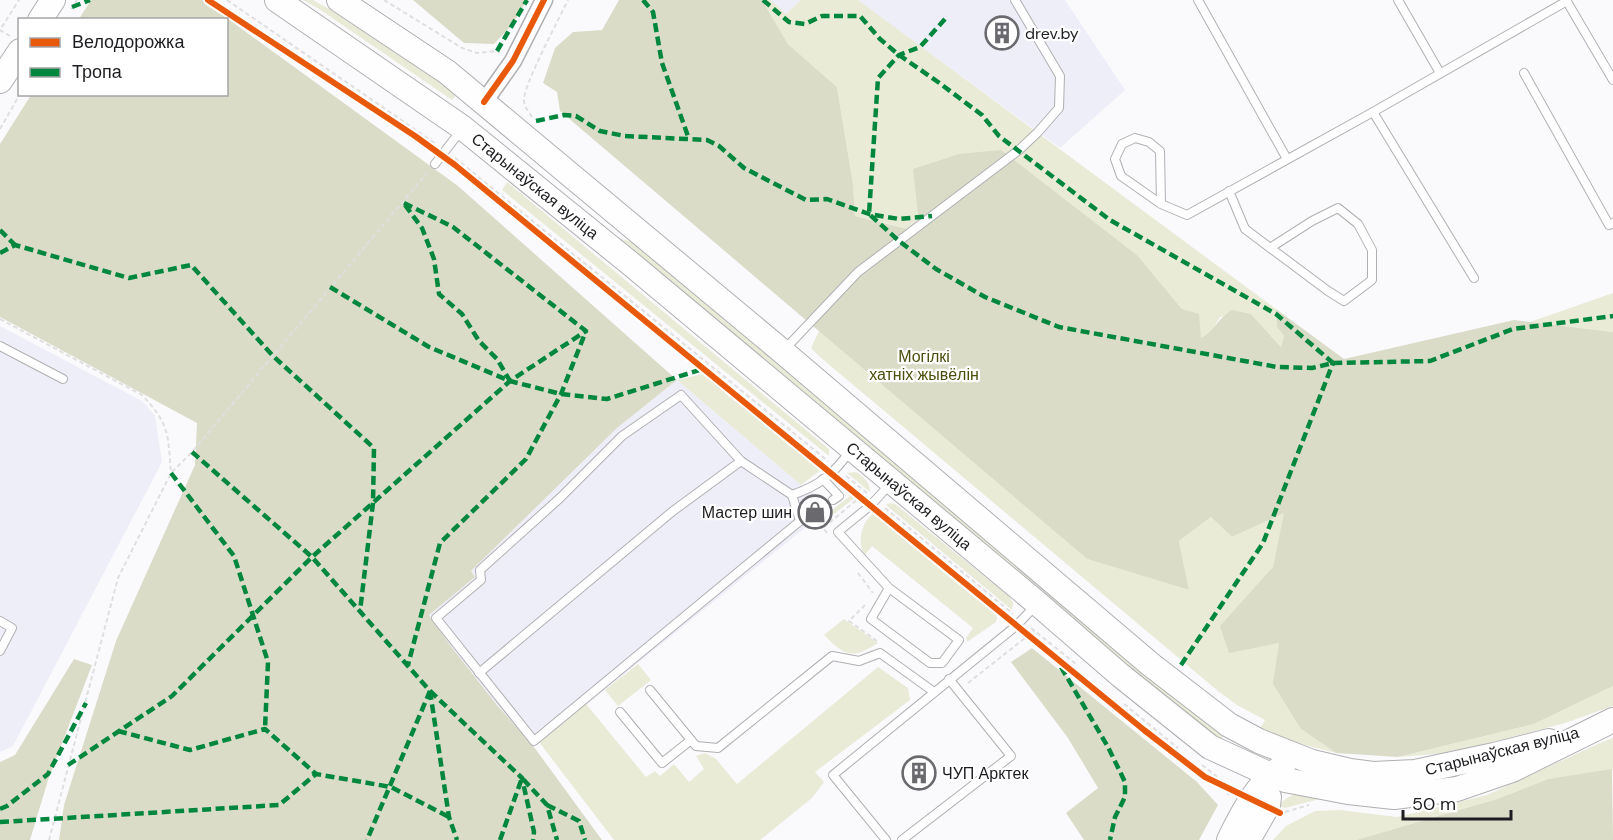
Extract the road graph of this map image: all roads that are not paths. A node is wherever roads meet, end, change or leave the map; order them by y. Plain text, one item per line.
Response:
1 (53, 0) edge
2 (277, 0) edge
3 (339, 0) edge
4 (544, 0) edge
5 (1015, 0) edge
6 (1198, 0) edge
7 (1398, 0) edge
8 (1567, 1) edge
9 (41, 18) edge
10 (18, 54) edge
11 (1440, 73) junction
12 (1524, 73) dead end
13 (1613, 80) edge
14 (0, 81) edge
15 (484, 102) junction
16 (1373, 112) junction
17 (463, 128) junction
18 (1287, 159) junction
19 (435, 164) road end
20 (1229, 191) junction
21 (1161, 204) junction
22 (1613, 223) edge
23 (1270, 248) junction
24 (1474, 278) dead end
25 (0, 346) edge
26 (783, 352) junction
27 (63, 379) dead end
28 (851, 448) junction
29 (741, 461) junction
30 (823, 479) junction
31 (892, 482) junction
32 (792, 495) junction
33 (833, 500) dead end
34 (889, 588) junction
35 (1037, 603) junction
36 (0, 621) edge
37 (0, 651) edge
38 (479, 673) junction
39 (949, 679) junction
40 (650, 690) dead end
41 (934, 692) junction
42 (620, 712) dead end
43 (1606, 723) edge
44 (691, 740) junction
45 (1258, 741) junction
46 (1202, 760) junction
47 (1313, 774) junction
48 (1271, 775) junction
49 (1268, 805) junction
50 (1235, 813) edge
51 (886, 840) edge
52 (902, 840) edge

1 - 9 main road
2 - 17 main road, Старынаўская вуліца
3 - 15 main road, Старынаўская вуліца
4 - 15 street
5 - 26 lane
6 - 18 lane
7 - 11 lane
8 - 11 lane
8 - 13 lane
10 - 14 main road
11 - 16 lane
12 - 22 lane
15 - 17 main road
15 - 26 main road, Старынаўская вуліца
16 - 18 lane
16 - 24 lane
17 - 19 lane
17 - 28 main road, Старынаўская вуліца
18 - 20 lane
20 - 21 lane
20 - 23 lane
21 - 21 lane
23 - 23 lane
25 - 27 lane
26 - 45 main road, Старынаўская вуліца
28 - 30 lane
28 - 31 main road, Старынаўская вуліца
29 - 32 lane
29 - 38 lane
29 - 38 lane
30 - 32 lane
30 - 33 lane
31 - 34 lane
31 - 35 main road, Старынаўская вуліца
32 - 38 lane
34 - 34 lane
35 - 39 lane
35 - 46 main road, Старынаўская вуліца
36 - 37 lane
39 - 41 lane
39 - 52 lane
40 - 44 lane
41 - 44 lane
41 - 51 lane
42 - 44 lane
43 - 47 main road, Старынаўская вуліца
45 - 47 main road, Старынаўская вуліца
45 - 48 main road
46 - 48 main road, Старынаўская вуліца
46 - 50 main road
47 - 48 main road
47 - 49 main road
48 - 49 main road
48 - 50 main road
49 - 50 main road

